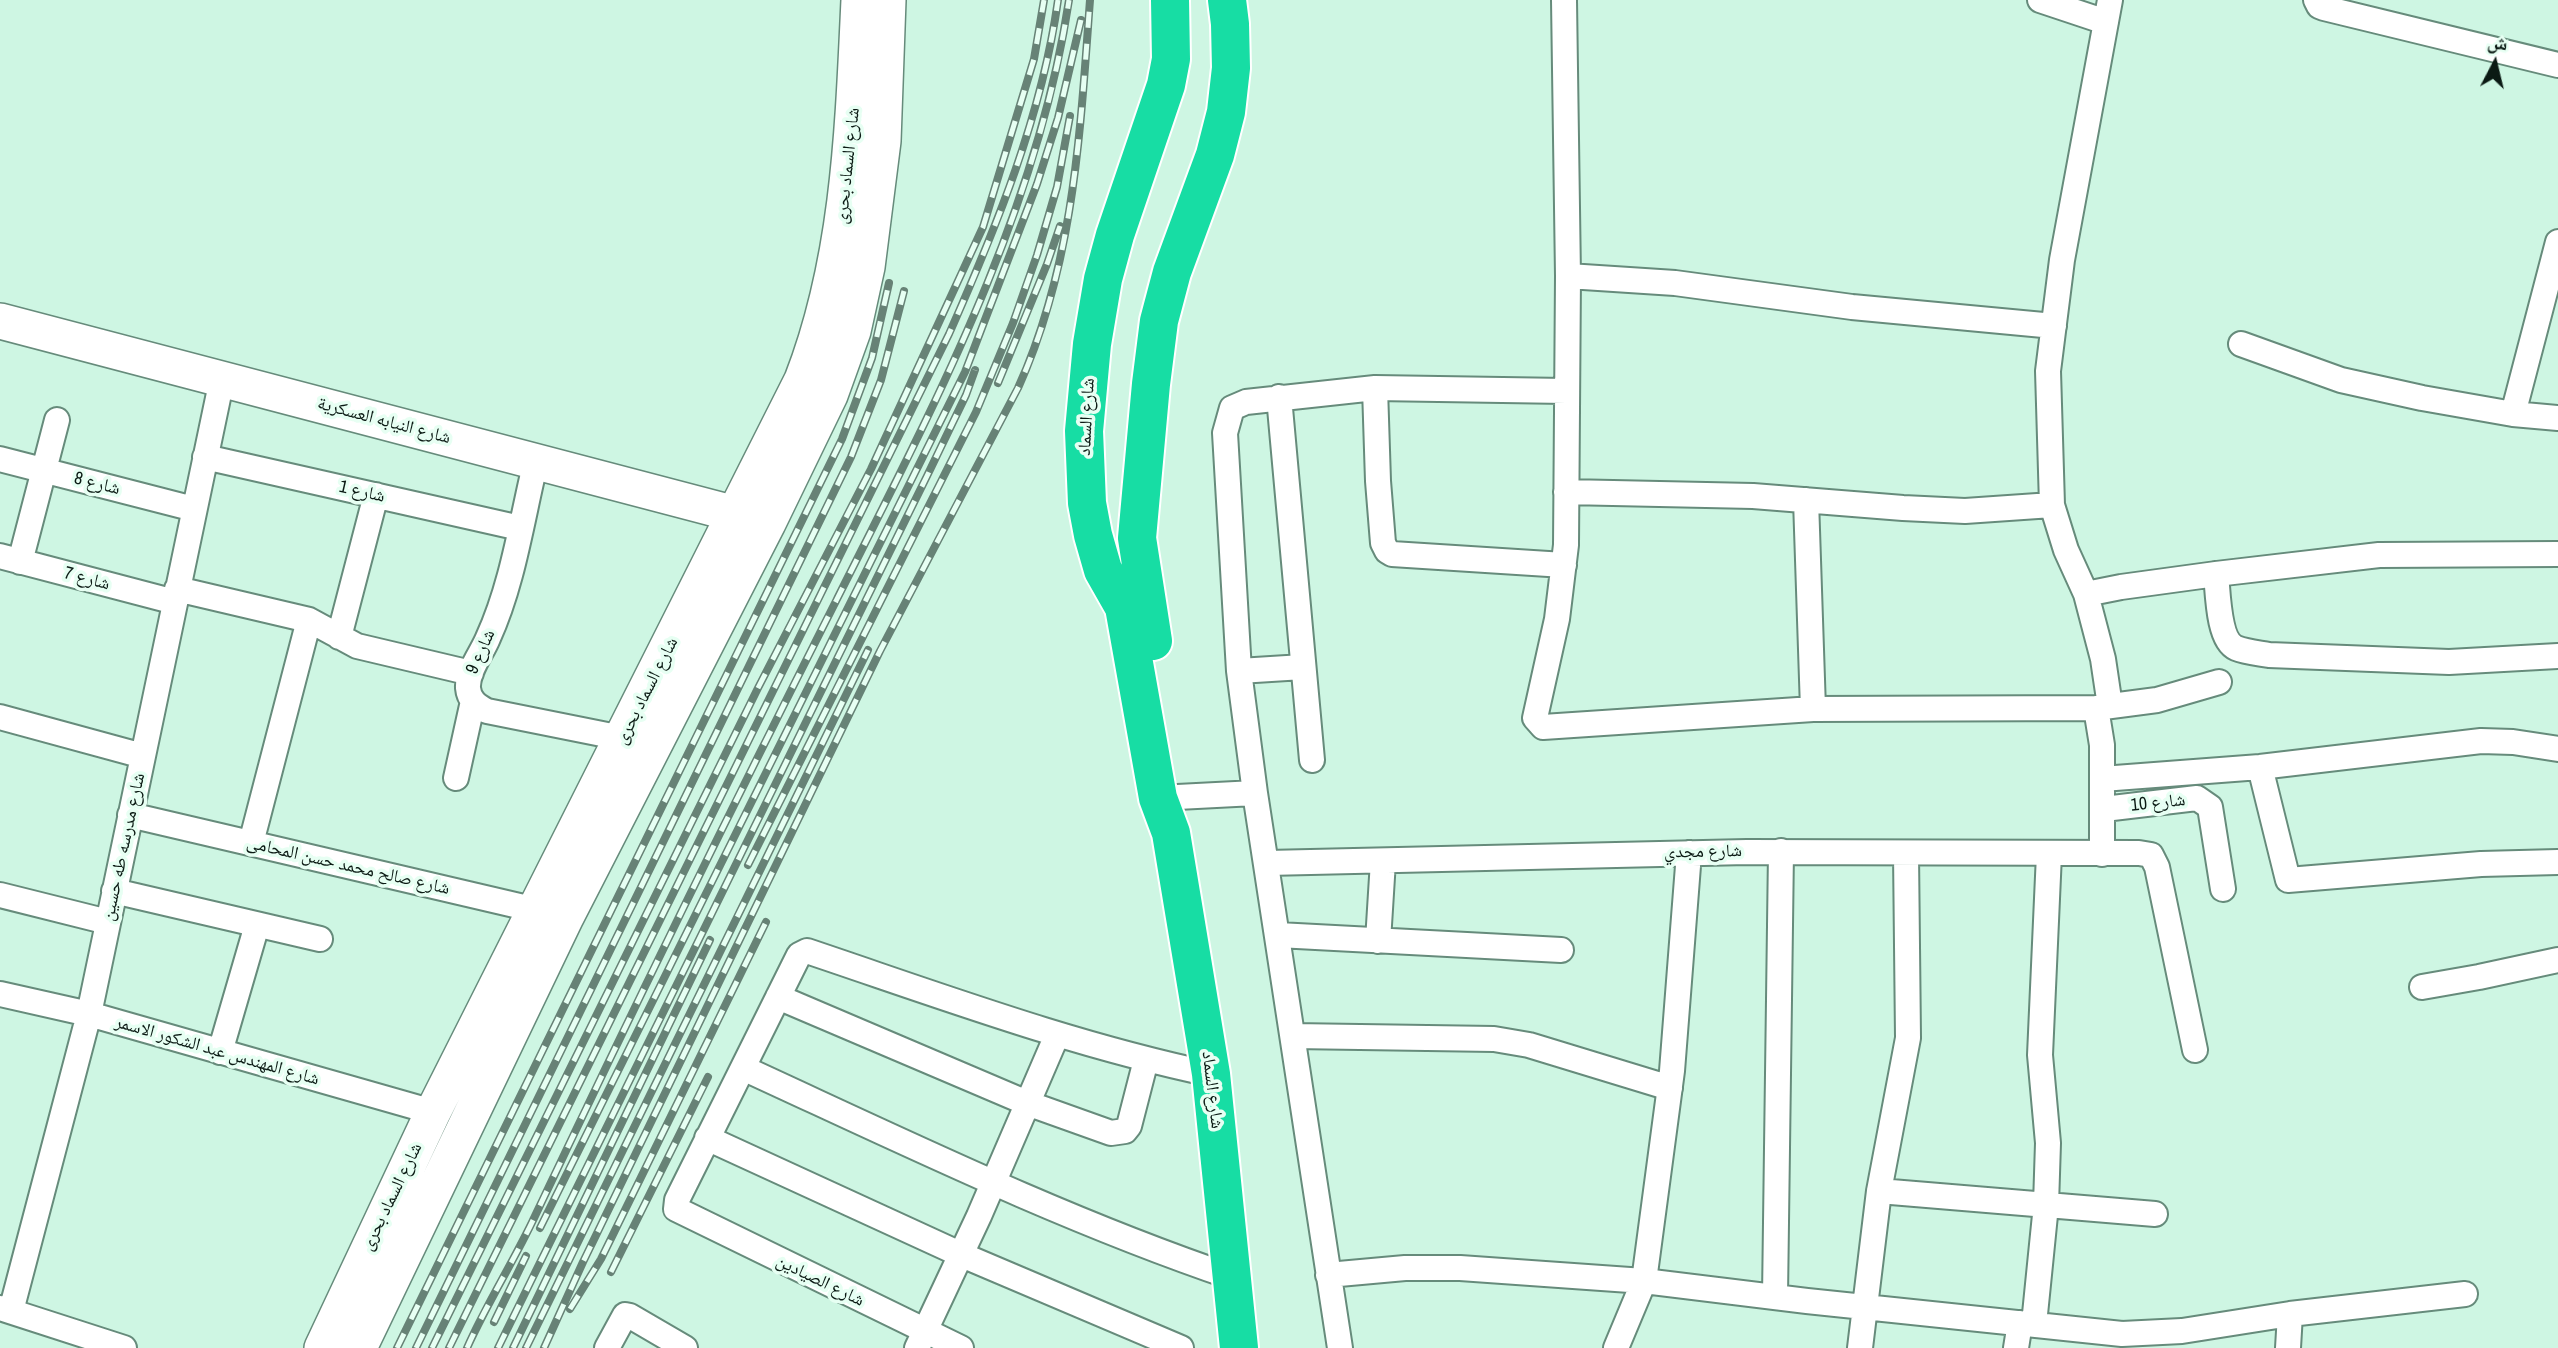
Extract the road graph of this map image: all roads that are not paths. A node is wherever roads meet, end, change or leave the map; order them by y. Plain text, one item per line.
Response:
1 (859, 0) edge
2 (888, 0) edge
3 (1170, 0) edge
4 (1191, 0) edge
5 (1214, 0) edge
6 (1227, 0) edge
7 (1564, 0) edge
8 (2040, 0) edge
9 (2316, 0) edge
10 (2110, 6) edge
11 (2558, 65) edge
12 (868, 140) junction
13 (2558, 242) edge
14 (2062, 260) junction
15 (1568, 276) junction
16 (0, 321) edge
17 (2054, 326) junction
18 (2242, 344) dead end
19 (1120, 370) junction
20 (222, 379) junction
21 (1375, 388) junction
22 (1566, 391) junction
23 (1279, 397) junction
24 (2513, 414) junction
25 (2558, 418) edge
26 (57, 421) dead end
27 (205, 457) junction
28 (0, 460) edge
29 (536, 461) junction
30 (44, 471) junction
31 (1566, 492) junction
32 (376, 495) junction
33 (1806, 500) junction
34 (2052, 505) junction
35 (194, 509) junction
36 (753, 518) junction
37 (520, 528) junction
38 (1137, 538) junction
39 (2558, 554) edge
40 (10, 559) edge
41 (1564, 565) junction
42 (2216, 574) junction
43 (2086, 594) junction
44 (176, 596) junction
45 (1124, 607) junction
46 (309, 620) junction
47 (340, 637) junction
48 (2558, 656) edge
49 (1303, 667) junction
50 (1239, 671) junction
51 (471, 673) junction
52 (2218, 682) dead end
53 (473, 701) junction
54 (2103, 707) junction
55 (1812, 709) junction
56 (0, 717) edge
57 (639, 741) junction
58 (2558, 749) edge
59 (143, 756) junction
60 (1312, 760) dead end
61 (2260, 767) junction
62 (456, 778) dead end
63 (2102, 779) junction
64 (1255, 793) junction
65 (2104, 809) junction
66 (1168, 810) junction
67 (130, 815) junction
68 (251, 843) junction
69 (1780, 851) junction
70 (1689, 853) junction
71 (1906, 853) junction
72 (2049, 854) junction
73 (2102, 854) junction
74 (1383, 861) junction
75 (2558, 862) edge
76 (1268, 863) junction
77 (2223, 890) dead end
78 (114, 891) junction
79 (0, 895) edge
80 (550, 913) junction
81 (108, 922) junction
82 (257, 925) junction
83 (1278, 934) junction
84 (320, 939) dead end
85 (1378, 941) junction
86 (1561, 950) dead end
87 (2558, 960) edge
88 (2422, 987) dead end
89 (0, 993) edge
90 (778, 996) junction
91 (89, 1014) junction
92 (1057, 1035) junction
93 (1293, 1036) junction
94 (2194, 1050) dead end
95 (220, 1052) junction
96 (1146, 1060) junction
97 (743, 1068) junction
98 (1211, 1074) junction
99 (1670, 1088) junction
100 (1027, 1103) junction
101 (433, 1112) junction
102 (707, 1138) junction
103 (994, 1183) junction
104 (1879, 1191) junction
105 (2046, 1205) junction
106 (2155, 1214) dead end
107 (961, 1255) junction
108 (1328, 1275) junction
109 (1232, 1277) junction
110 (1644, 1281) junction
111 (2465, 1294) dead end
112 (1775, 1297) junction
113 (1864, 1307) junction
114 (5, 1310) edge
115 (2290, 1314) junction
116 (2027, 1324) junction
117 (922, 1340) edge
118 (124, 1348) edge
119 (322, 1348) edge
120 (359, 1348) edge
121 (607, 1348) edge
122 (685, 1348) edge
123 (961, 1348) edge
124 (1181, 1348) edge
125 (1240, 1348) edge
126 (1340, 1348) edge
127 (1616, 1348) edge
128 (1860, 1348) edge
129 (2016, 1348) edge
130 (2288, 1348) edge

1 - 12 street, شارع السماد بحرى
2 - 12 street, شارع السماد بحرى
3 - 45 highway, شارع السماد
4 - 19 highway
5 - 19 highway
6 - 38 highway, شارع السماد
7 - 15 street
8 - 10 street
9 - 11 street
10 - 14 street
10 - 14 street
12 - 36 street, شارع السماد بحرى
13 - 24 street
14 - 17 street
15 - 17 street
15 - 22 street
16 - 20 street, شارع النيابه العسكرية
17 - 34 street
18 - 24 street
19 - 38 highway
19 - 45 highway
20 - 27 street, شارع مدرسه طه حسين
20 - 29 street, شارع النيابه العسكرية
21 - 22 street
21 - 23 street
21 - 41 street
22 - 31 street
23 - 49 street
23 - 50 street
24 - 25 street
26 - 30 street
27 - 32 street, شارع 1
27 - 35 street, شارع مدرسه طه حسين
28 - 30 street, شارع 8
29 - 36 street, شارع النيابه العسكرية
29 - 37 street, شارع 9
30 - 35 street, شارع 8
30 - 40 street
31 - 33 street
31 - 41 street
32 - 37 street, شارع 1
32 - 47 street
33 - 34 street
33 - 55 street
34 - 43 street
35 - 44 street, شارع مدرسه طه حسين
36 - 57 street, شارع السماد بحرى
37 - 51 street, شارع 9
38 - 66 highway, شارع السماد
39 - 42 street
40 - 44 street, شارع 7
41 - 55 street
42 - 43 street
42 - 48 street
43 - 54 street
44 - 46 street, شارع 7
44 - 59 street, شارع مدرسه طه حسين
45 - 66 highway, شارع السماد
46 - 47 street, شارع 7
46 - 68 street
47 - 51 street, شارع 7
49 - 50 street
49 - 60 street
50 - 64 street
51 - 53 street, شارع 9
52 - 54 street
53 - 57 street, شارع 9
53 - 62 street
54 - 55 street
54 - 63 street
56 - 59 street
57 - 80 street, شارع السماد بحرى
58 - 61 street
59 - 67 street, شارع مدرسه طه حسين
61 - 63 street
61 - 75 street
63 - 65 street
64 - 66 street
64 - 76 street
65 - 73 street
65 - 77 street, شارع 10
66 - 98 highway, شارع السماد
67 - 68 street, شارع صالح محمد حسن المحامى
67 - 78 street, شارع مدرسه طه حسين
68 - 80 street, شارع صالح محمد حسن المحامى
69 - 70 street, شارع مجدي
69 - 71 street, شارع مجدي
69 - 112 street
70 - 74 street, شارع مجدي
70 - 99 street
71 - 72 street, شارع مجدي
71 - 104 street
72 - 73 street, شارع مجدي
72 - 105 street
73 - 94 street, شارع مجدي
74 - 76 street, شارع مجدي
74 - 85 street
76 - 83 street
78 - 81 street, شارع مدرسه طه حسين
78 - 82 street
79 - 81 street
80 - 101 street, شارع السماد بحرى
80 - 120 street, شارع السماد بحرى
81 - 91 street, شارع مدرسه طه حسين
82 - 84 street
82 - 95 street
83 - 85 street
83 - 93 street
85 - 86 street
87 - 88 street
89 - 91 street, شارع المهندس عبد الشكور الاسمر
90 - 92 street
90 - 97 street
90 - 100 street
91 - 95 street, شارع المهندس عبد الشكور الاسمر
91 - 114 street, شارع مدرسه طه حسين
92 - 96 street
92 - 100 street
93 - 99 street
93 - 108 street
95 - 101 street, شارع المهندس عبد الشكور الاسمر
96 - 98 street
96 - 100 street
97 - 102 street
97 - 103 street
98 - 109 highway, شارع السماد
99 - 110 street
100 - 103 street
101 - 119 street, شارع السماد بحرى
102 - 107 street
102 - 117 street, شارع الصيادين
103 - 107 street
103 - 109 street
104 - 105 street
104 - 113 street
105 - 106 street
105 - 116 street
107 - 117 street
107 - 124 street
108 - 110 street
108 - 126 street
109 - 125 highway, شارع السماد
110 - 112 street
110 - 127 street
111 - 115 street
112 - 113 street
113 - 116 street
113 - 128 street
114 - 118 street
115 - 116 street
115 - 130 street
116 - 129 street
117 - 123 street, شارع الصيادين
121 - 122 street

